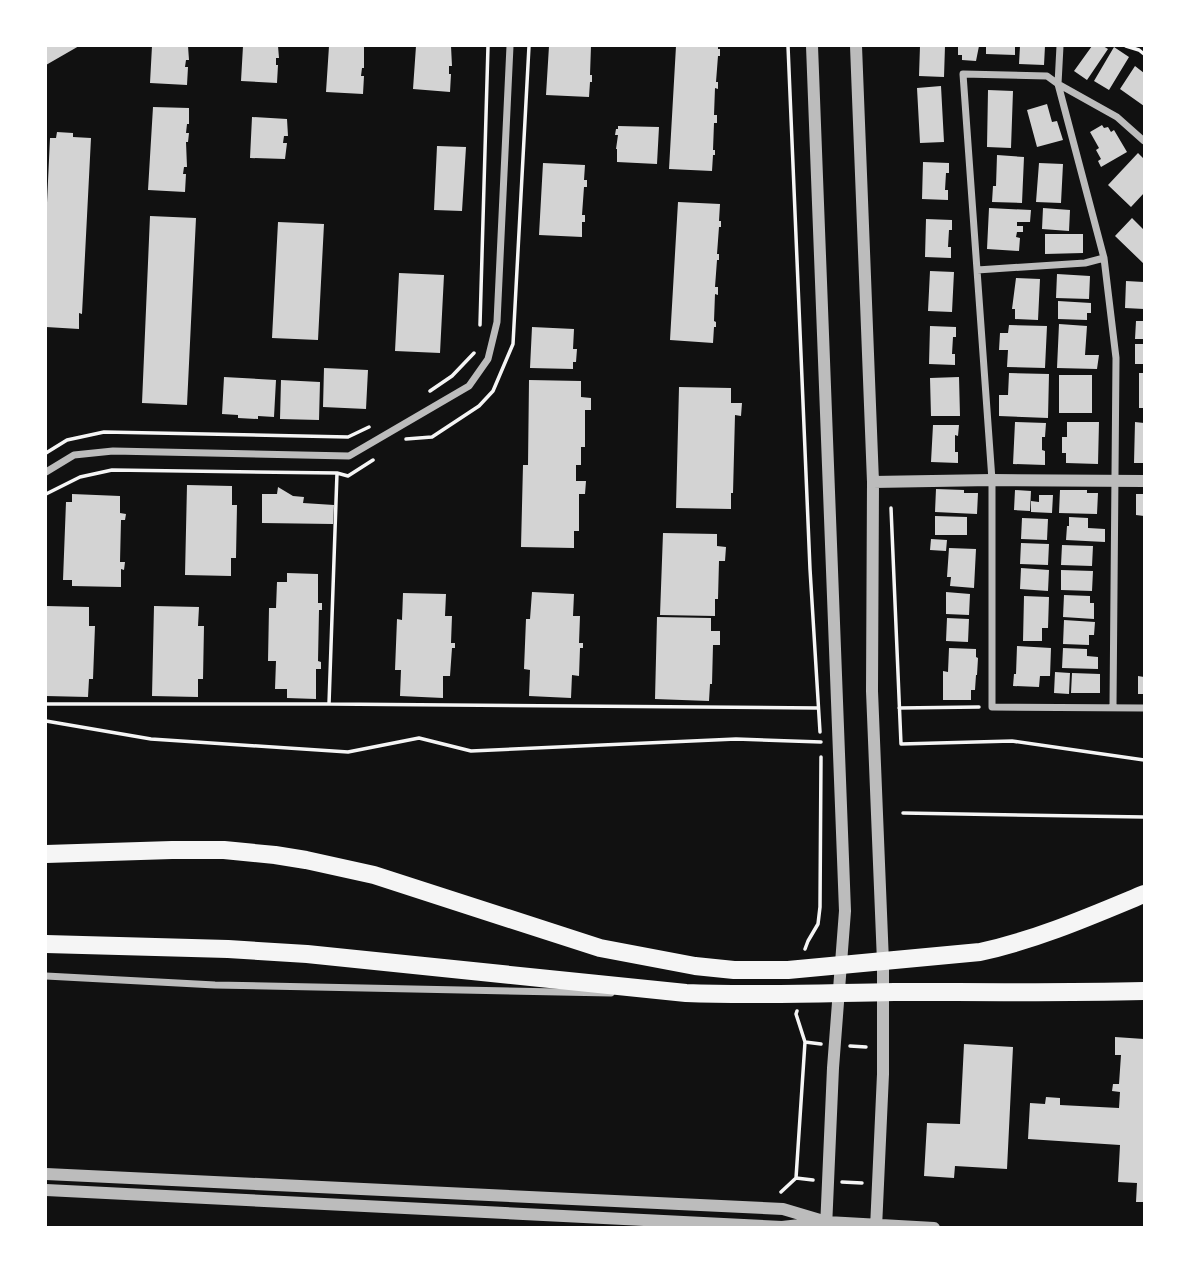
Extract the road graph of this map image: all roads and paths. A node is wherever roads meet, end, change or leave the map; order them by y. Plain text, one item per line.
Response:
1 (488, 46) edge
2 (510, 46) edge
3 (529, 46) edge
4 (788, 46) edge
5 (812, 46) edge
6 (856, 46) edge
7 (1060, 46) edge
8 (1126, 46) edge
9 (1144, 54) edge
10 (1058, 84) junction
11 (1144, 141) edge
12 (1104, 258) junction
13 (977, 270) junction
14 (479, 332) dead end
15 (476, 342) dead end
16 (429, 391) dead end
17 (371, 426) dead end
18 (404, 439) dead end
19 (46, 453) edge
20 (382, 454) dead end
21 (46, 472) edge
22 (337, 473) junction
23 (992, 480) junction
24 (1116, 481) junction
25 (1144, 481) edge
26 (873, 482) junction
27 (46, 494) edge
28 (46, 704) edge
29 (329, 704) junction
30 (992, 707) junction
31 (1112, 707) junction
32 (818, 708) junction
33 (1144, 708) edge
34 (46, 721) edge
35 (821, 756) dead end
36 (1144, 760) edge
37 (903, 813) dead end
38 (1144, 817) edge
39 (46, 854) edge
40 (1144, 894) edge
41 (46, 944) edge
42 (883, 962) junction
43 (841, 965) junction
44 (803, 969) junction
45 (46, 976) edge
46 (1144, 991) edge
47 (686, 993) junction
48 (883, 993) junction
49 (839, 994) junction
50 (801, 995) junction
51 (805, 1042) junction
52 (835, 1045) junction
53 (884, 1047) junction
54 (46, 1174) edge
55 (46, 1190) edge
56 (776, 1193) dead end
57 (826, 1225) edge
58 (876, 1226) edge
59 (934, 1227) edge

1 - 14 path
2 - 21 street
3 - 18 path
4 - 32 path
5 - 43 street
6 - 26 street
7 - 10 street
8 - 9 path
10 - 11 street
10 - 12 street
10 - 13 street
12 - 13 street
12 - 24 street
13 - 23 street
15 - 16 path
17 - 19 path
20 - 22 path
22 - 27 path
22 - 29 path
23 - 24 street
23 - 26 street
23 - 30 street
24 - 25 street
24 - 31 street
26 - 42 street
28 - 29 path
29 - 32 path
30 - 31 street
30 - 36 path
31 - 33 street
32 - 34 path
35 - 44 path
37 - 38 path
39 - 44 highway
40 - 42 highway
41 - 47 highway
42 - 43 highway
42 - 48 street
43 - 44 highway
43 - 49 street
45 - 47 street
46 - 48 highway
47 - 50 highway
48 - 49 highway
48 - 53 street
49 - 50 highway
49 - 52 street
50 - 51 path
51 - 52 path
51 - 56 path
52 - 53 path
52 - 57 street
53 - 58 street
54 - 57 street
55 - 57 street
57 - 58 street
58 - 59 street

